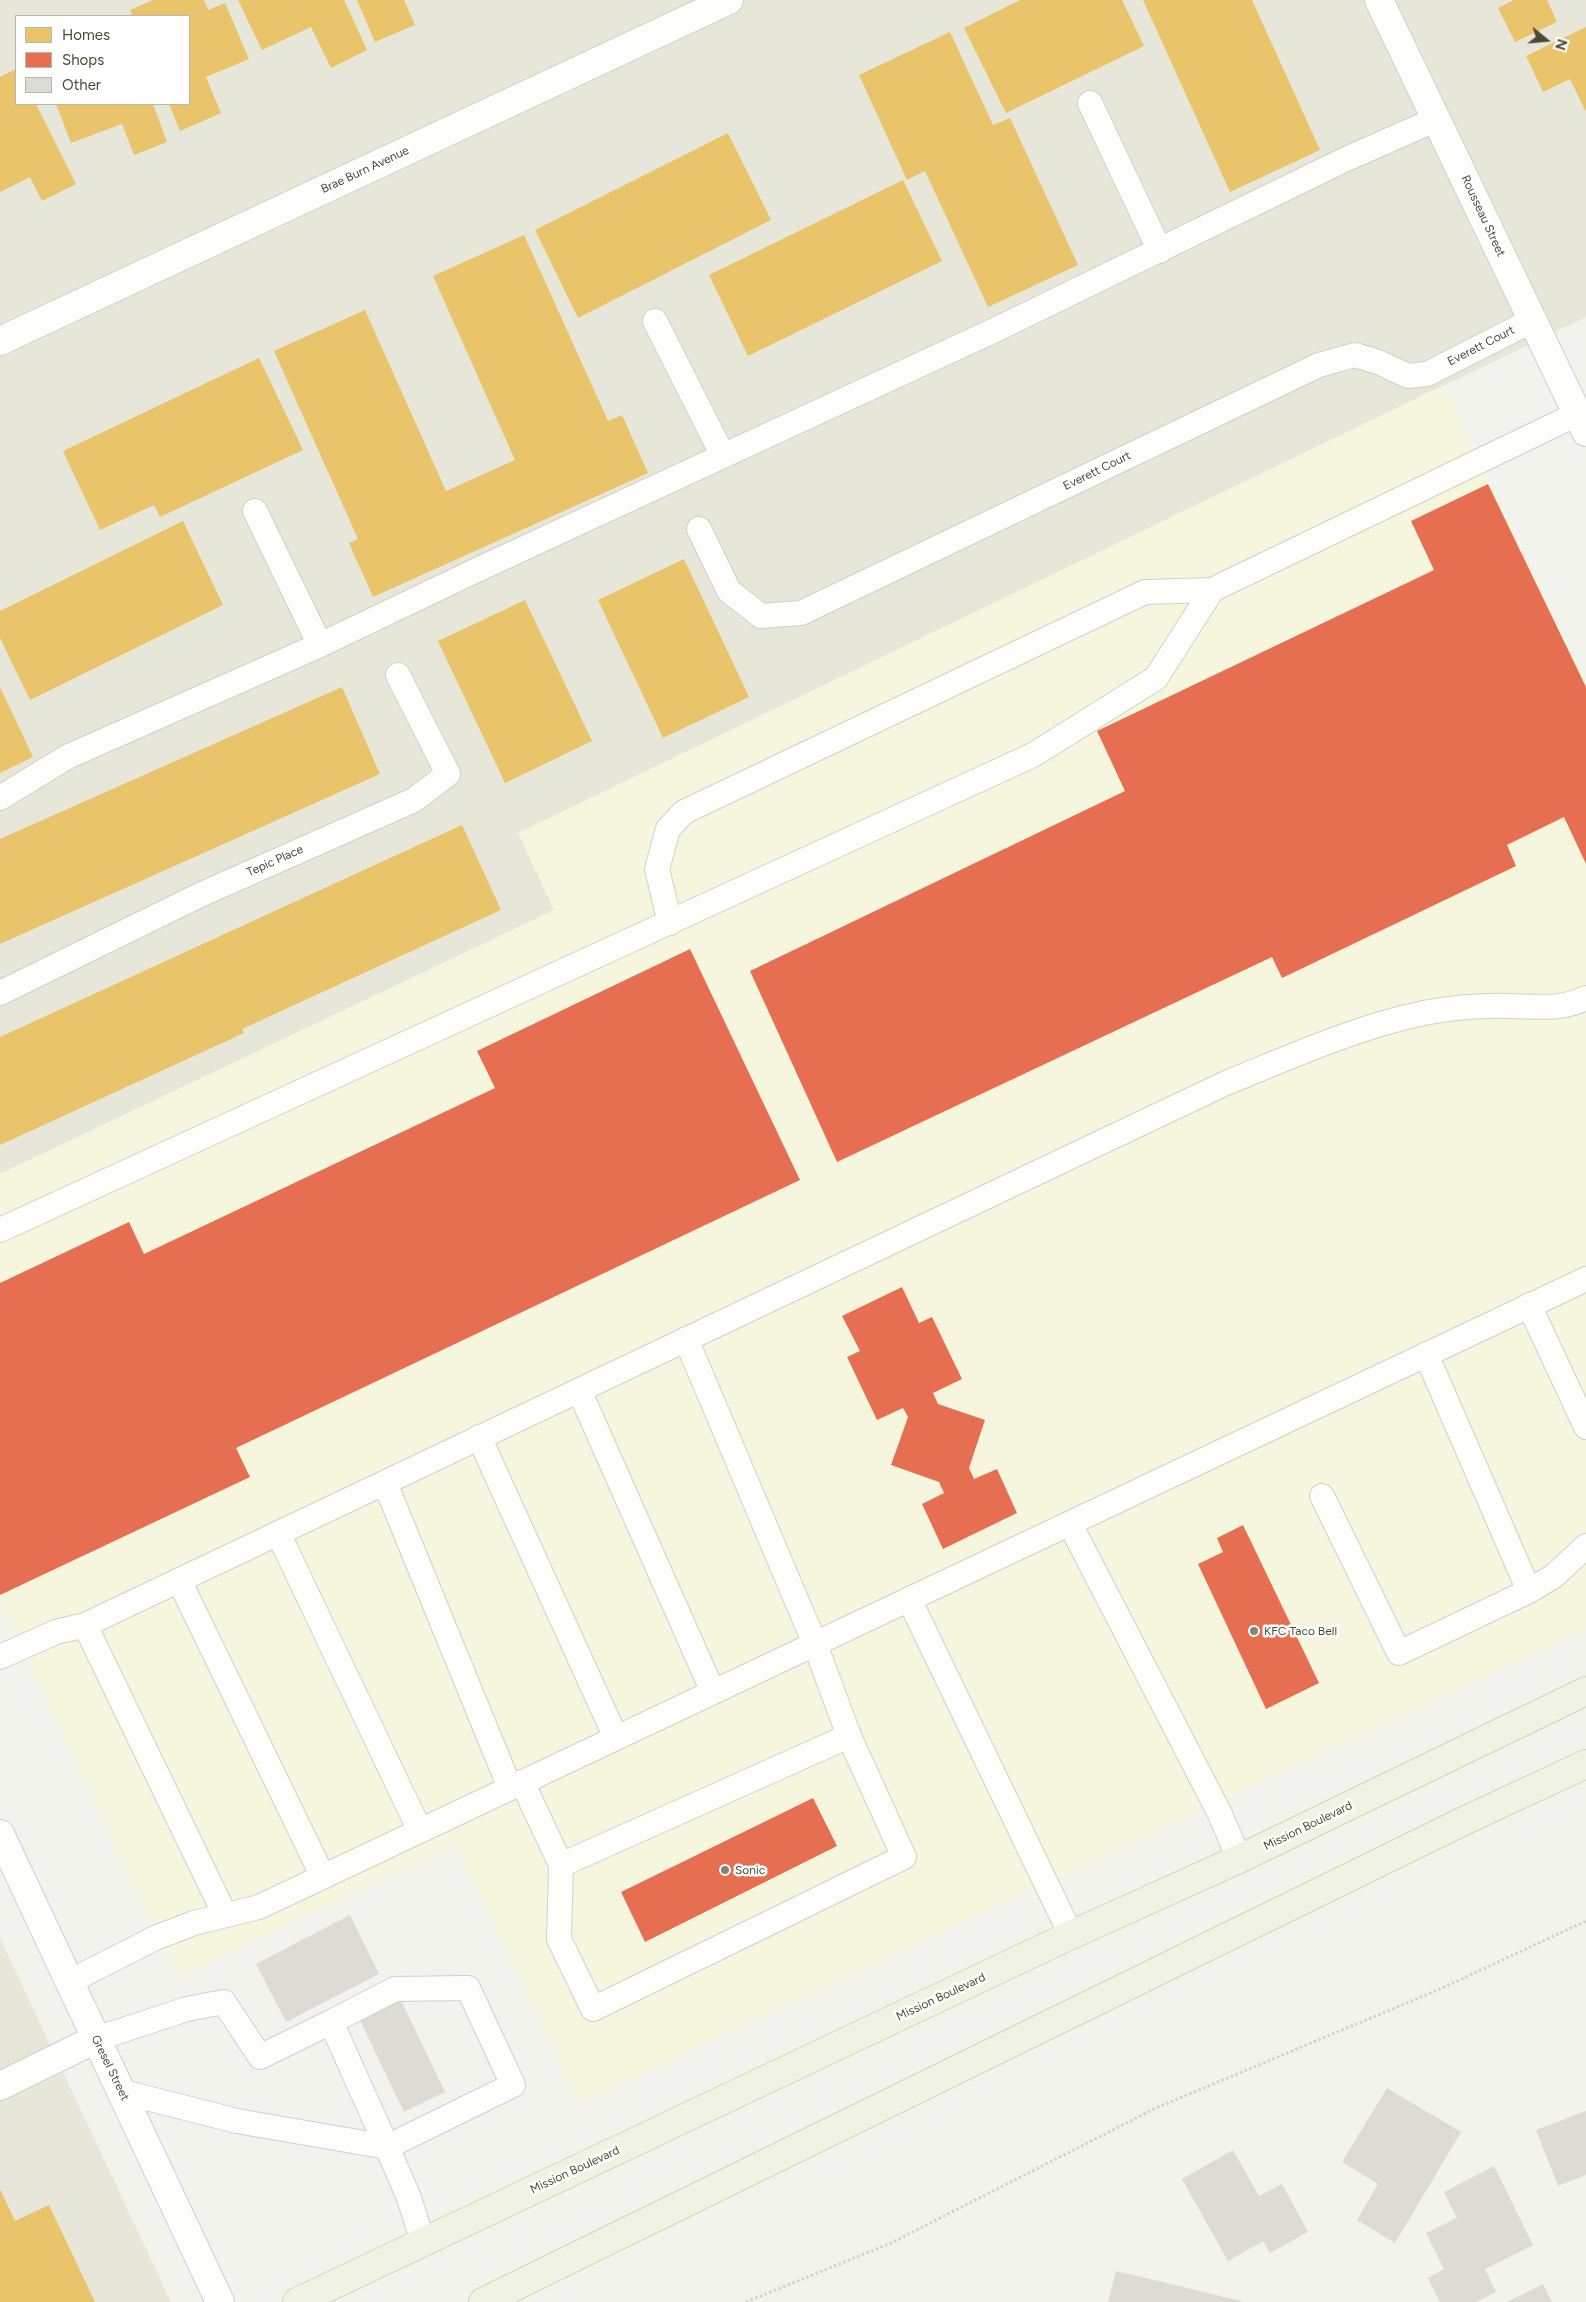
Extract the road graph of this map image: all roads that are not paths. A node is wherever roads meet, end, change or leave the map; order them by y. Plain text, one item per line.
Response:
1 (729, 0) edge
2 (1379, 0) edge
3 (1090, 103) dead end
4 (1437, 118) junction
5 (1160, 251) junction
6 (1533, 320) junction
7 (655, 321) dead end
8 (0, 341) edge
9 (1582, 423) edge
10 (723, 456) junction
11 (255, 511) dead end
12 (699, 529) dead end
13 (1212, 590) junction
14 (320, 645) junction
15 (398, 675) dead end
16 (0, 798) edge
17 (670, 923) junction
18 (0, 993) edge
19 (1586, 998) edge
20 (0, 1230) edge
21 (1586, 1279) edge
22 (1529, 1305) junction
23 (686, 1339) junction
24 (1426, 1354) junction
25 (579, 1390) junction
26 (1586, 1427) edge
27 (479, 1437) junction
28 (385, 1483) junction
29 (1322, 1496) dead end
30 (1070, 1524) junction
31 (278, 1533) junction
32 (1586, 1546) edge
33 (179, 1580) junction
34 (1529, 1591) junction
35 (909, 1600) junction
36 (84, 1625) junction
37 (815, 1644) junction
38 (0, 1657) edge
39 (1586, 1691) edge
40 (713, 1692) junction
41 (849, 1736) junction
42 (616, 1738) junction
43 (1586, 1764) edge
44 (516, 1785) junction
45 (420, 1830) junction
46 (0, 1834) edge
47 (1239, 1859) junction
48 (561, 1865) junction
49 (323, 1876) junction
50 (225, 1916) junction
51 (1071, 1935) junction
52 (69, 1982) junction
53 (330, 2022) junction
54 (96, 2039) junction
55 (0, 2086) edge
56 (123, 2092) junction
57 (387, 2147) junction
58 (423, 2242) junction
59 (220, 2302) edge
60 (296, 2302) edge
61 (483, 2302) edge

1 - 8 street, Brae Burn Avenue
2 - 4 street, Rousseau Street
3 - 5 lane
4 - 5 lane
4 - 6 street, Rousseau Street
5 - 10 lane
6 - 9 street, Rousseau Street
6 - 12 lane, Everett Court
7 - 10 lane
9 - 13 lane
10 - 14 lane
11 - 14 lane
13 - 17 lane
13 - 17 lane
14 - 16 lane
15 - 18 lane, Tepic Place
17 - 20 lane
19 - 23 lane
21 - 22 lane
22 - 24 lane
22 - 26 lane
23 - 25 lane
23 - 37 lane
24 - 30 lane
24 - 34 lane
25 - 27 lane
25 - 40 lane
27 - 28 lane
27 - 42 lane
28 - 31 lane
28 - 44 lane
29 - 34 lane
30 - 35 lane
30 - 47 lane
31 - 33 lane
31 - 45 lane
32 - 34 lane
33 - 36 lane
33 - 49 lane
35 - 37 lane
35 - 51 lane
36 - 38 lane
36 - 50 lane
37 - 40 lane
37 - 41 lane
39 - 47 main road, Mission Boulevard
40 - 42 lane
41 - 48 lane
41 - 48 lane
42 - 44 lane
43 - 61 main road
44 - 45 lane
44 - 48 lane
45 - 49 lane
46 - 52 street, Gresel Street
47 - 51 main road, Mission Boulevard
49 - 50 lane
50 - 52 lane
51 - 58 main road, Mission Boulevard
52 - 54 street, Gresel Street
53 - 54 lane
53 - 57 lane
53 - 57 lane
54 - 55 street
54 - 56 street, Gresel Street
56 - 57 lane
56 - 59 street, Gresel Street
57 - 58 lane
58 - 60 main road, Mission Boulevard

